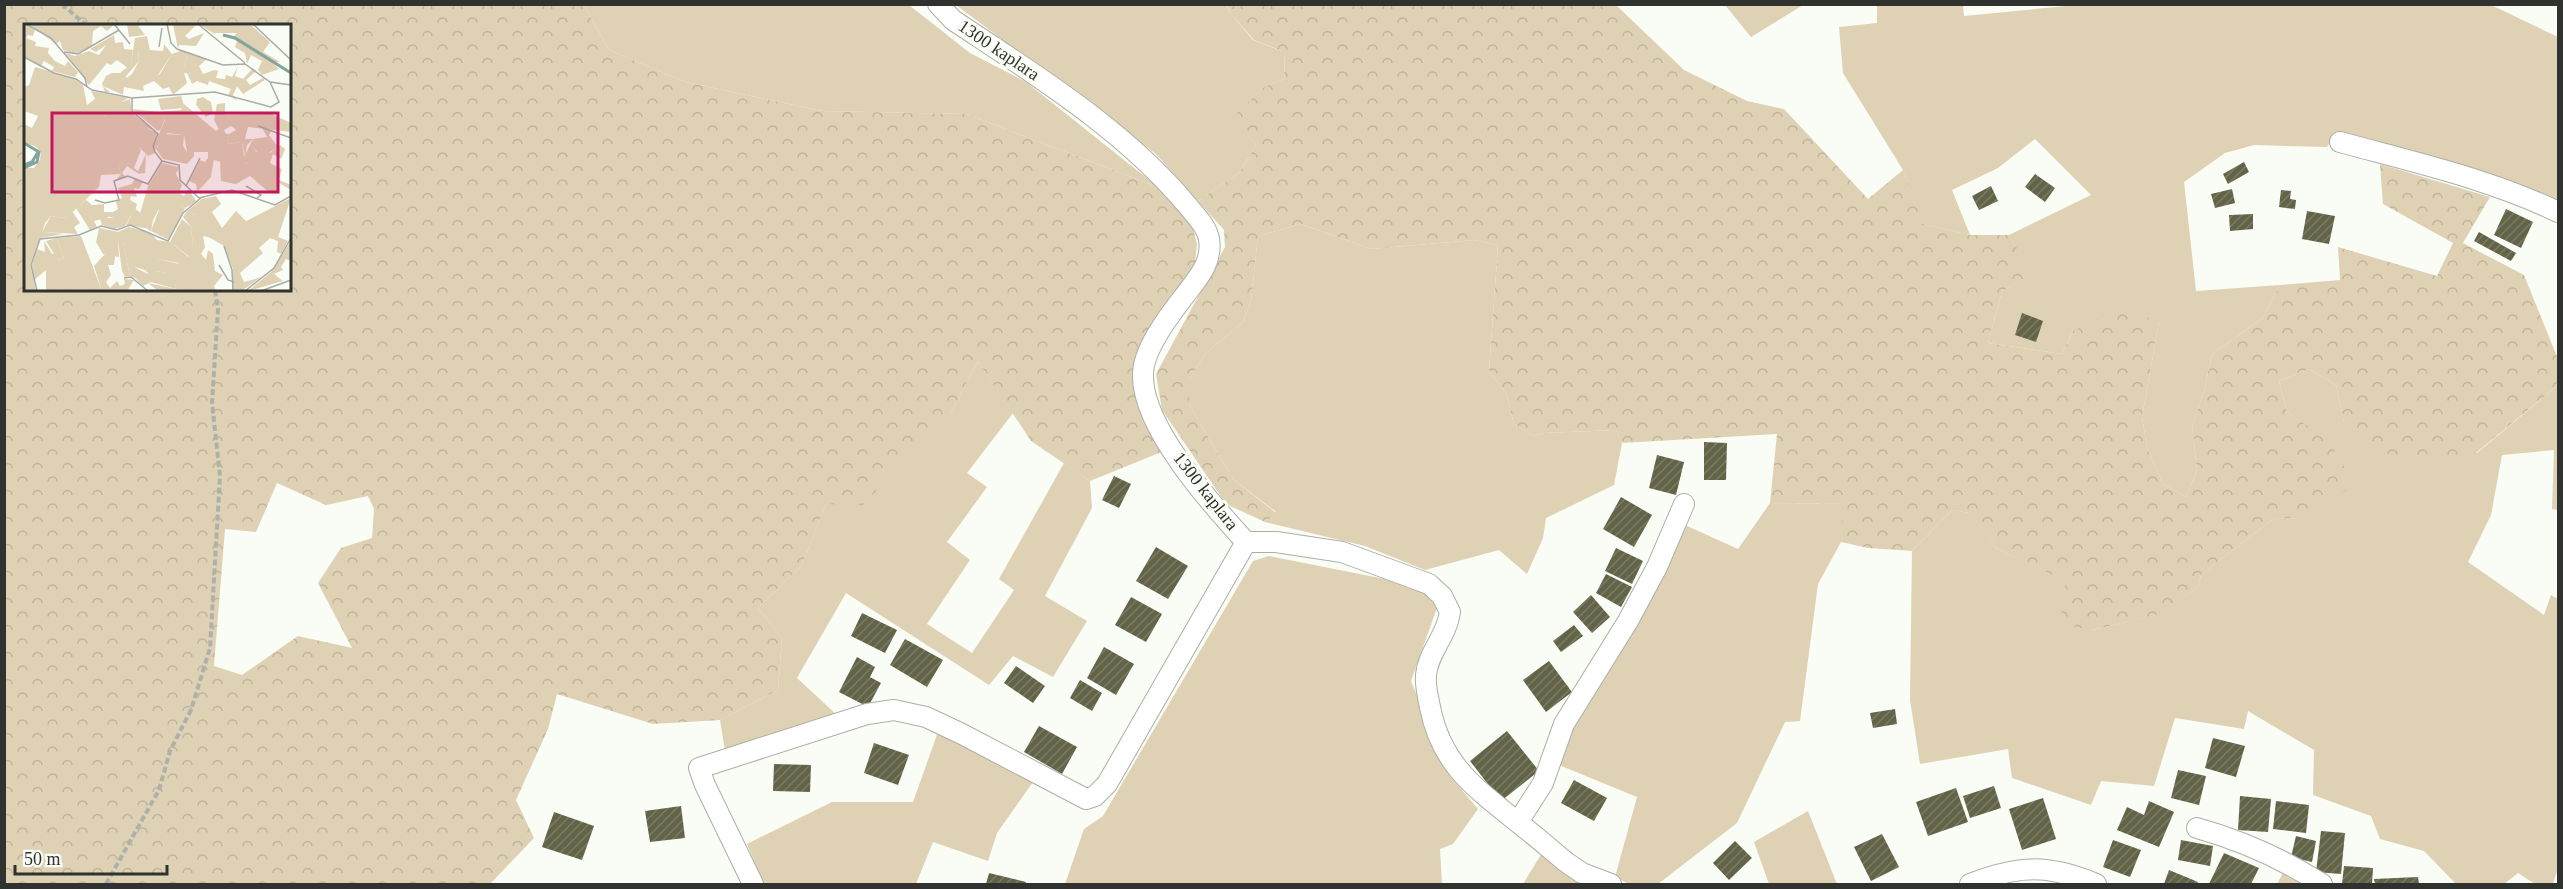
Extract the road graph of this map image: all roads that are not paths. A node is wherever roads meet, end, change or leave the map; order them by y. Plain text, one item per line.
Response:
1 (938, 4) edge
2 (2340, 142) dead end
3 (2559, 212) edge
4 (1684, 504) dead end
5 (1246, 542) junction
6 (1518, 822) junction
7 (2197, 828) dead end
8 (753, 885) edge
9 (1611, 885) edge
10 (1970, 885) edge
11 (2097, 885) edge
12 (2322, 885) edge

1 - 5 street, 1300 kaplara
2 - 3 street
4 - 6 street
5 - 6 street, 1300 kaplara
5 - 8 street
6 - 9 street, 1300 kaplara
7 - 12 street
10 - 11 street

